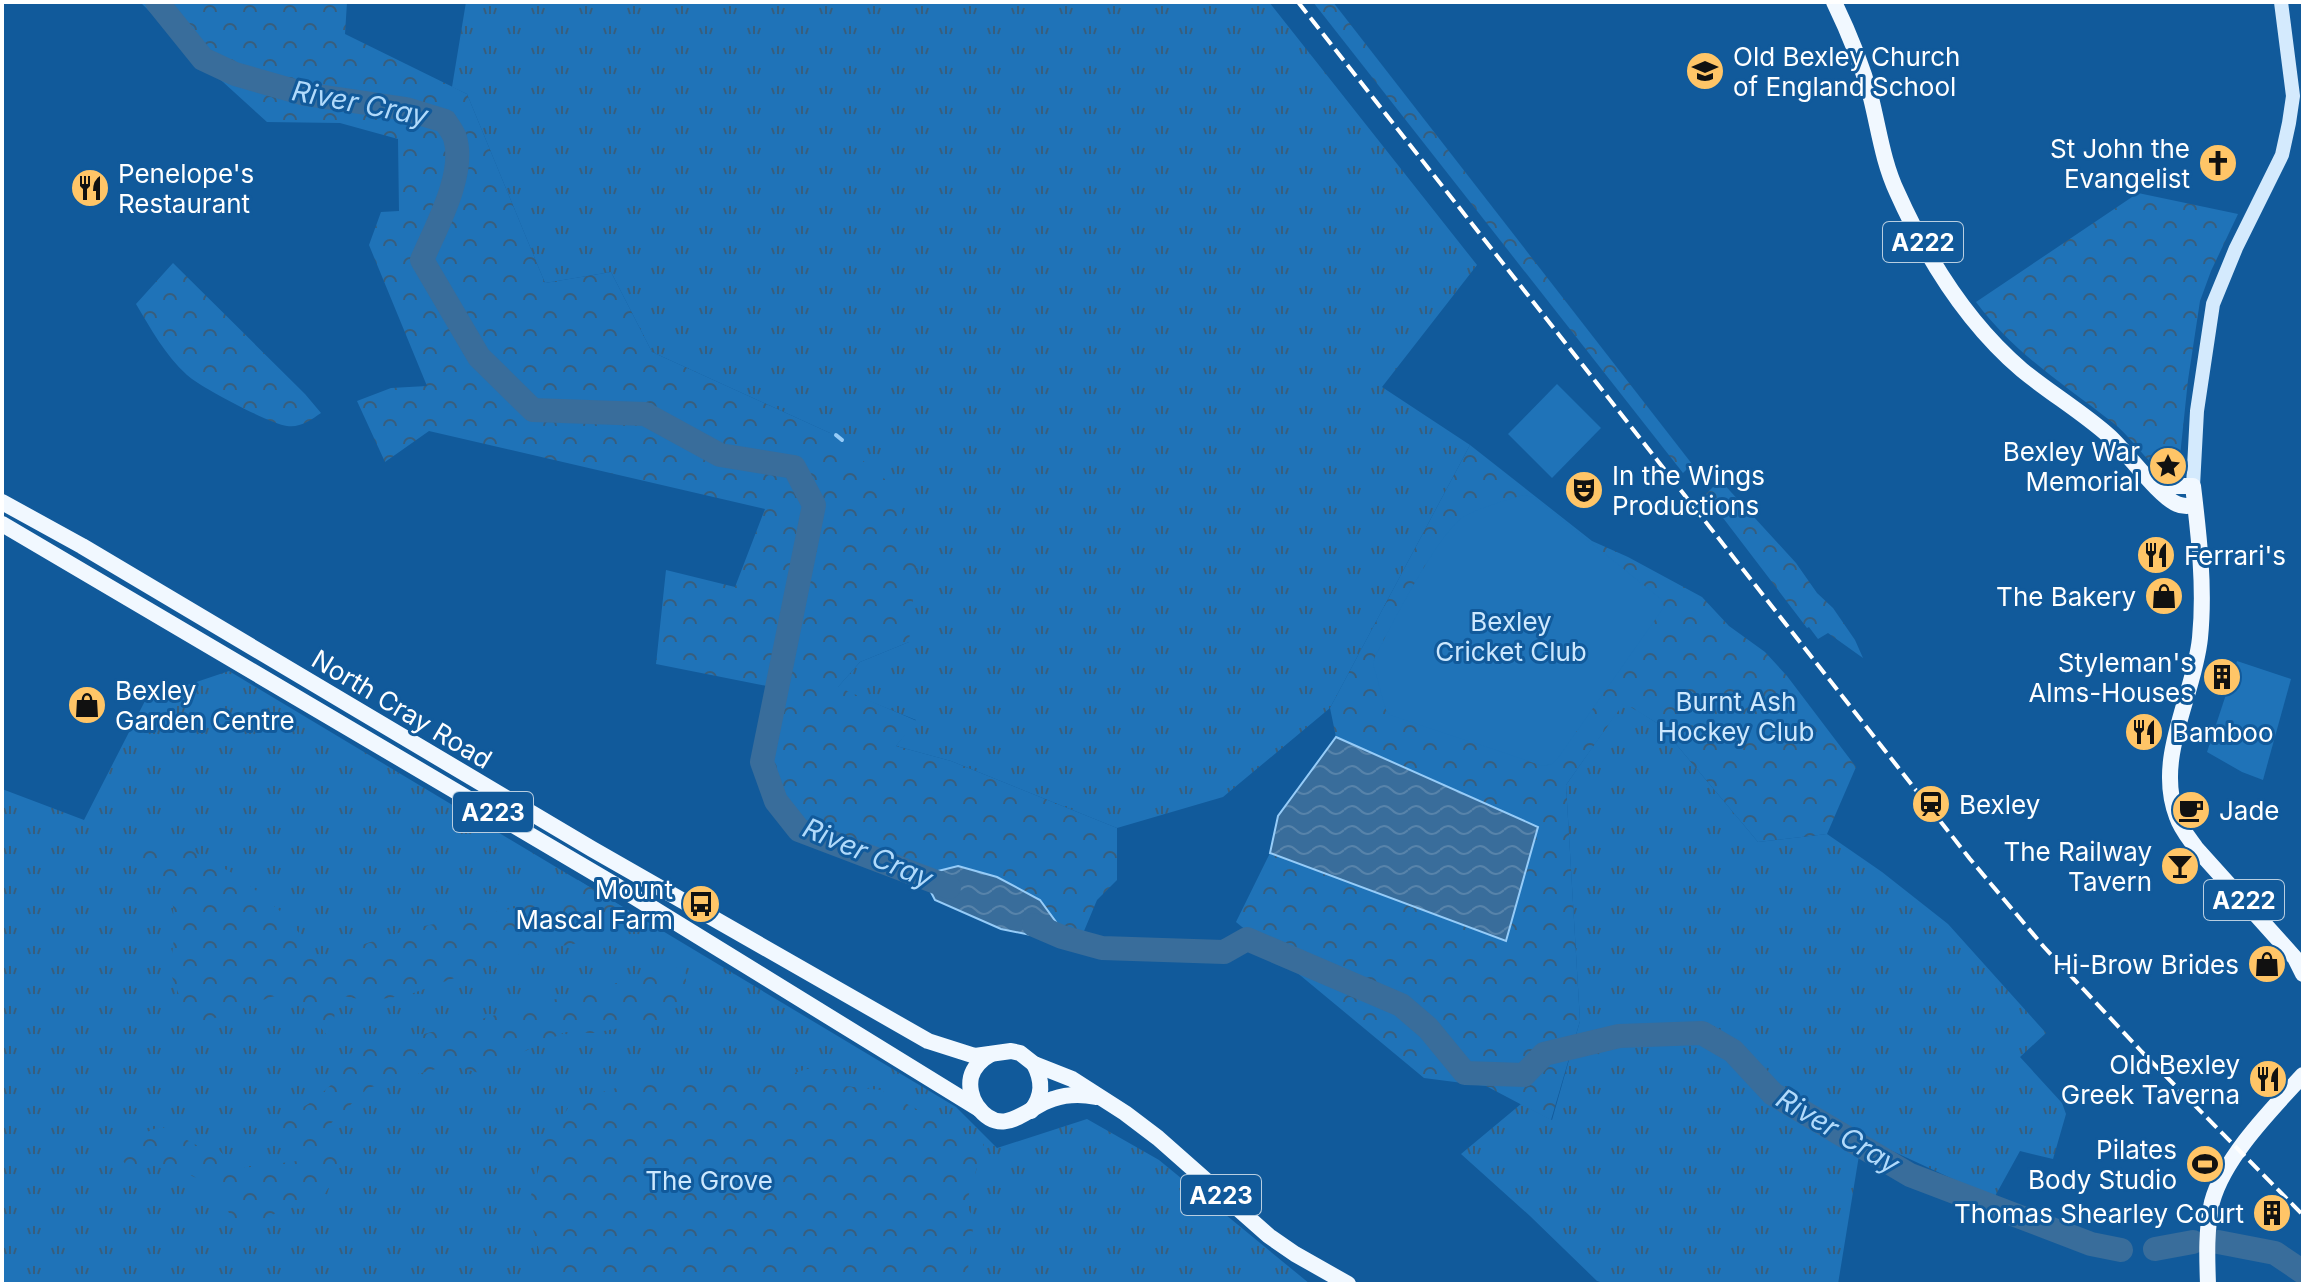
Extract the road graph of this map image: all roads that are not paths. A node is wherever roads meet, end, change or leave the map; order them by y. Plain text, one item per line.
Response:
1 (1834, 2) edge
2 (2281, 2) edge
3 (2145, 473) junction
4 (2193, 486) junction
5 (2, 502) edge
6 (2195, 505) junction
7 (2, 524) edge
8 (2303, 974) edge
9 (993, 1053) junction
10 (1034, 1064) junction
11 (2303, 1075) edge
12 (1102, 1098) junction
13 (979, 1109) junction
14 (1029, 1112) junction
15 (1348, 1284) edge
16 (2208, 1284) edge

1 - 3 main road, A222
2 - 4 main road
3 - 4 main road, A222
3 - 6 main road, A222
4 - 6 main road, A222
5 - 9 main road, North Cray Road / A223
6 - 8 main road, A222
7 - 13 main road, North Cray Road / A223
9 - 10 main road, A223
9 - 13 main road
10 - 12 main road, A223
10 - 14 main road
11 - 16 main road
12 - 14 main road, A223
12 - 15 main road, A223
13 - 14 main road, A223

